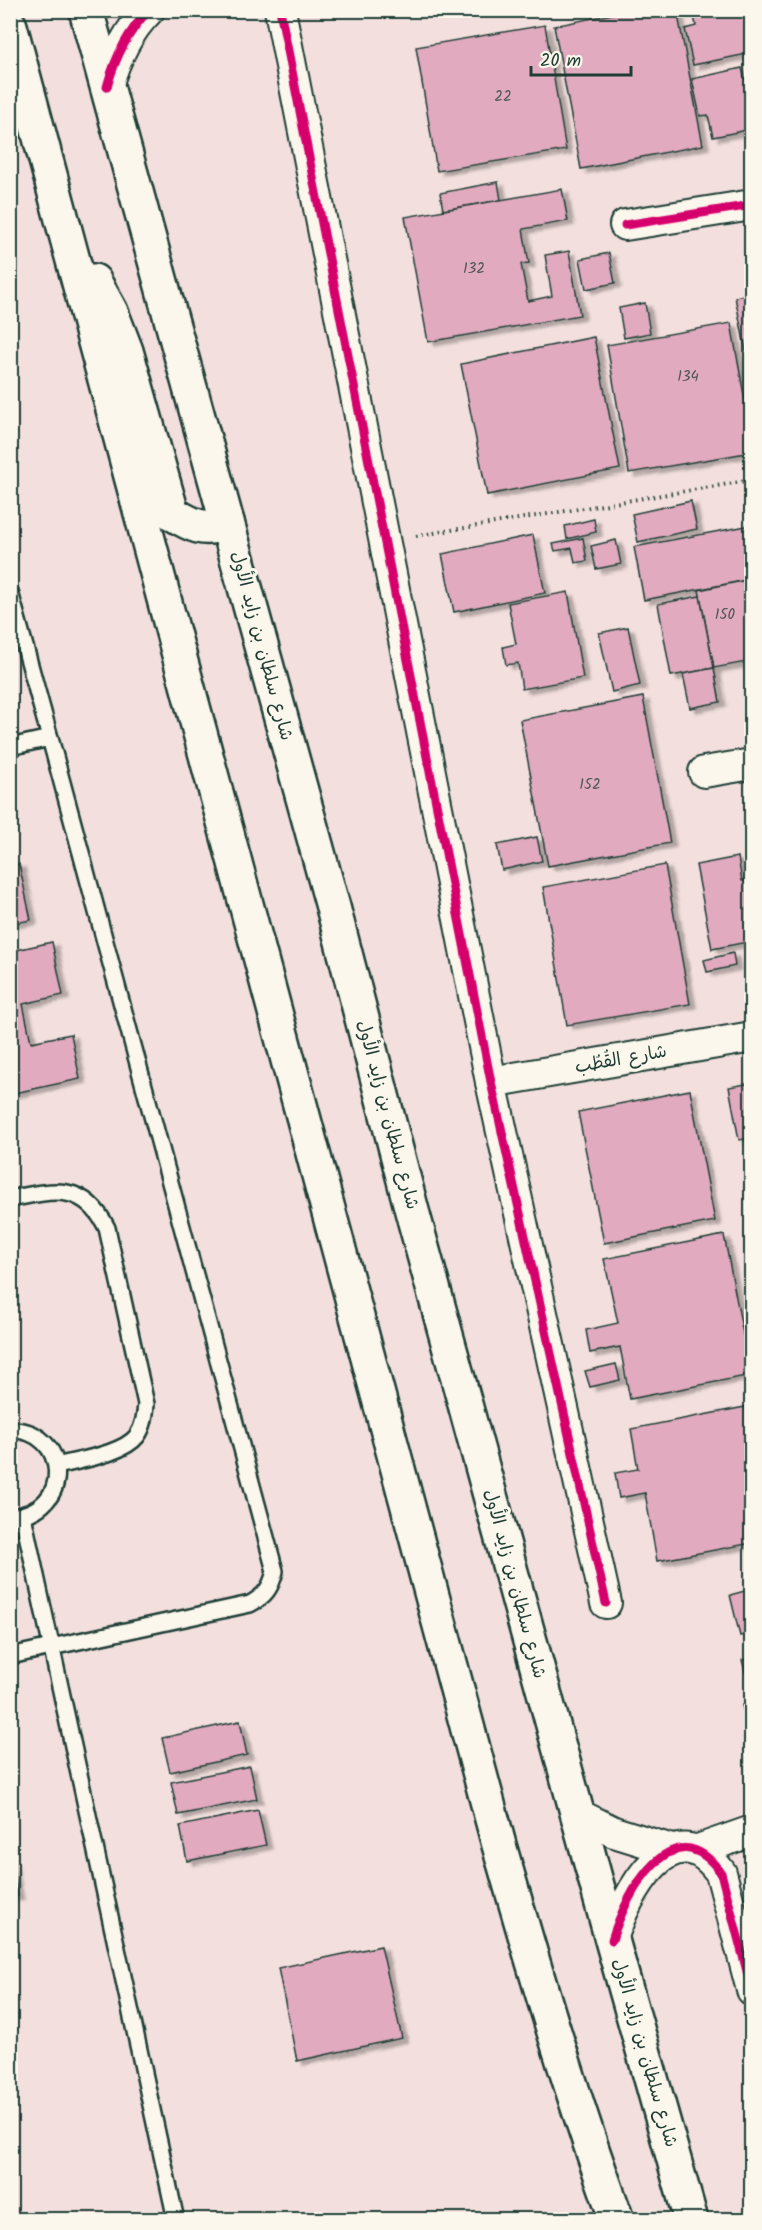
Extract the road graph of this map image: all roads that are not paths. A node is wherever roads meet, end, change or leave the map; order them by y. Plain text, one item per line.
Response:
1 (86, 10) edge
2 (149, 10) edge
3 (280, 10) edge
4 (10, 26) edge
5 (107, 87) junction
6 (752, 205) edge
7 (625, 225) dead end
8 (68, 238) junction
9 (227, 522) junction
10 (10, 592) edge
11 (50, 738) junction
12 (10, 747) edge
13 (752, 764) edge
14 (704, 772) dead end
15 (752, 1037) edge
16 (491, 1082) junction
17 (10, 1199) edge
18 (10, 1430) edge
19 (57, 1466) junction
20 (17, 1516) edge
21 (606, 1603) dead end
22 (52, 1648) junction
23 (10, 1656) edge
24 (578, 1814) junction
25 (752, 1831) edge
26 (685, 1850) junction
27 (612, 1940) junction
28 (752, 1990) edge
29 (176, 2220) edge
30 (617, 2220) edge
31 (691, 2220) edge

1 - 5 main road, شارع سلطان بن زايد الأول
2 - 5 street
3 - 16 street
4 - 8 main road
5 - 9 main road, شارع سلطان بن زايد الأول
6 - 7 street
8 - 9 main road
8 - 30 main road
9 - 24 main road, شارع سلطان بن زايد الأول
10 - 11 lane
11 - 12 lane
11 - 22 lane
13 - 14 street
15 - 16 street, شارع القُطُب
16 - 21 street
17 - 19 lane
18 - 19 lane
19 - 20 lane
20 - 22 lane
22 - 23 lane
22 - 29 lane
24 - 26 street
24 - 27 main road, شارع سلطان بن زايد الأول
25 - 26 street
26 - 27 street
26 - 28 street
27 - 31 main road, شارع سلطان بن زايد الأول

